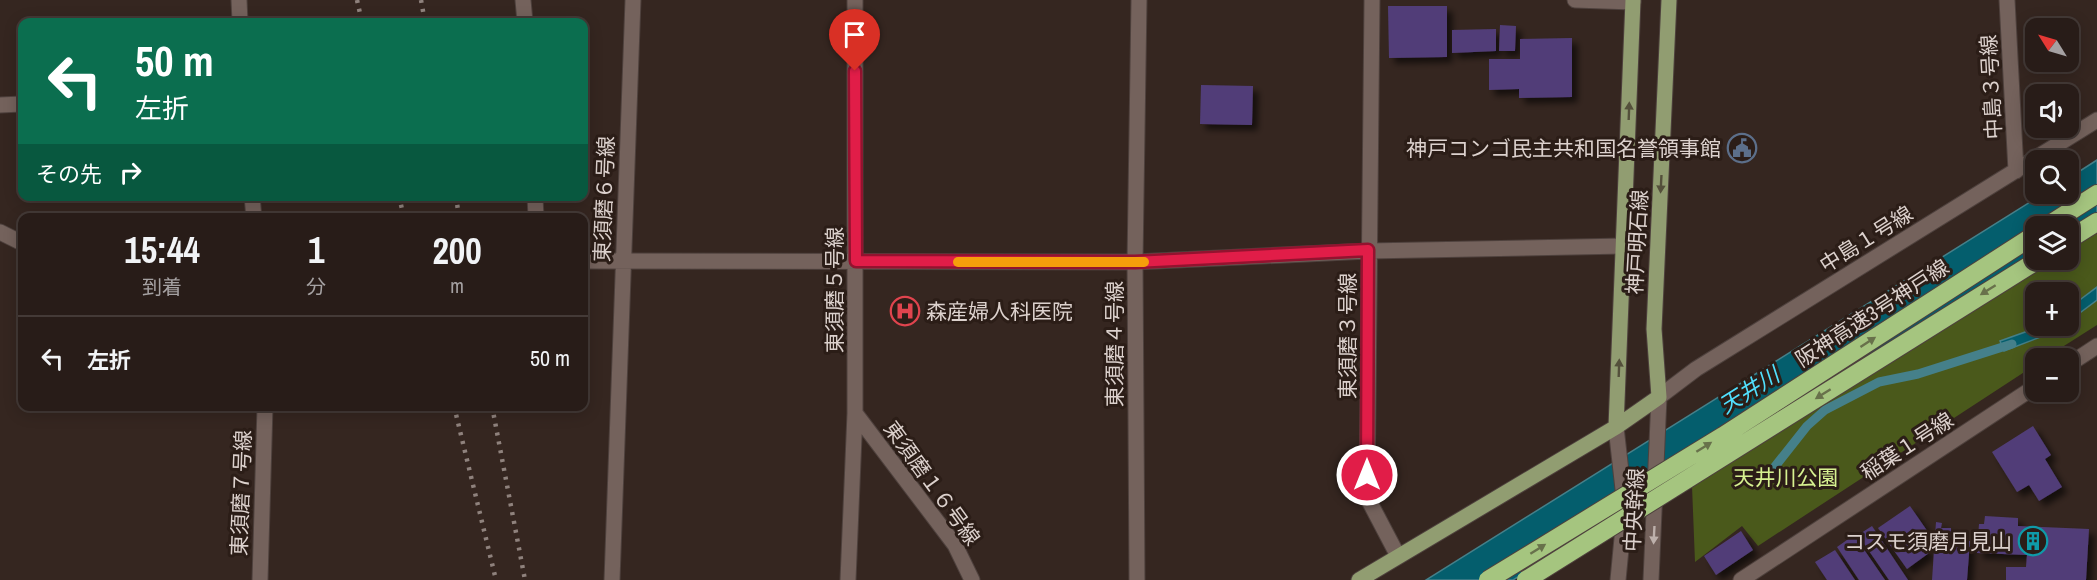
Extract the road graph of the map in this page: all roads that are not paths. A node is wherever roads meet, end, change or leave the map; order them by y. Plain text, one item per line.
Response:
1 (239, 0) edge
2 (523, 0) edge
3 (633, 0) edge
4 (855, 0) edge
5 (1139, 0) edge
6 (1372, 0) edge
7 (1575, 0) edge
8 (1669, 0) edge
9 (2007, 0) edge
10 (1633, 1) edge
11 (240, 18) edge
12 (525, 18) edge
13 (18, 104) edge
14 (0, 105) edge
15 (2097, 120) edge
16 (2016, 171) junction
17 (2097, 194) edge
18 (2063, 216) edge
19 (2097, 222) edge
20 (0, 232) edge
21 (2079, 233) edge
22 (18, 241) edge
23 (2025, 241) edge
24 (1624, 246) junction
25 (1368, 250) junction
26 (622, 259) junction
27 (588, 261) edge
28 (856, 261) junction
29 (1135, 262) junction
30 (2025, 268) edge
31 (2097, 346) edge
32 (2079, 357) edge
33 (2025, 393) edge
34 (1659, 397) junction
35 (265, 411) edge
36 (855, 413) junction
37 (1616, 427) junction
38 (1398, 556) junction
39 (260, 580) edge
40 (612, 580) edge
41 (848, 580) edge
42 (972, 580) edge
43 (1137, 580) edge
44 (1359, 580) edge
45 (1488, 580) edge
46 (1526, 580) edge
47 (1618, 580) edge
48 (1652, 580) edge
49 (1741, 580) edge

1 - 11 street
2 - 12 street
3 - 26 street, 東須磨６号線
4 - 28 street, 東須磨５号線
5 - 29 street, 東須磨４号線
6 - 25 street, 東須磨３号線
7 - 10 street
8 -> 34 main road, 神戸明石線
9 - 16 street, 中島３号線
24 -> 10 main road, 神戸明石線
13 - 14 street
15 - 16 street, 中島１号線
16 - 34 street, 中島１号線
17 - 18 highway
19 - 21 highway
20 - 22 street
45 -> 23 highway, 阪神高速3号神戸線, bridge
24 - 25 street
37 -> 24 main road, 神戸明石線
25 - 29 street
25 - 38 street, 東須磨３号線
26 - 27 street
26 - 28 street
26 - 40 street, 東須磨６号線
28 - 29 street
28 - 36 street, 東須磨５号線
29 - 43 street, 東須磨４号線
30 -> 46 highway, 阪神高速3号神戸線, bridge
31 - 32 street
33 - 49 street, 稲葉１号線
34 - 37 main road
34 -> 48 street, 中央幹線
35 - 39 street, 東須磨７号線
36 - 41 street, 東須磨５号線
36 - 42 street, 東須磨１６号線
37 - 38 main road
37 - 47 street
38 - 44 main road

